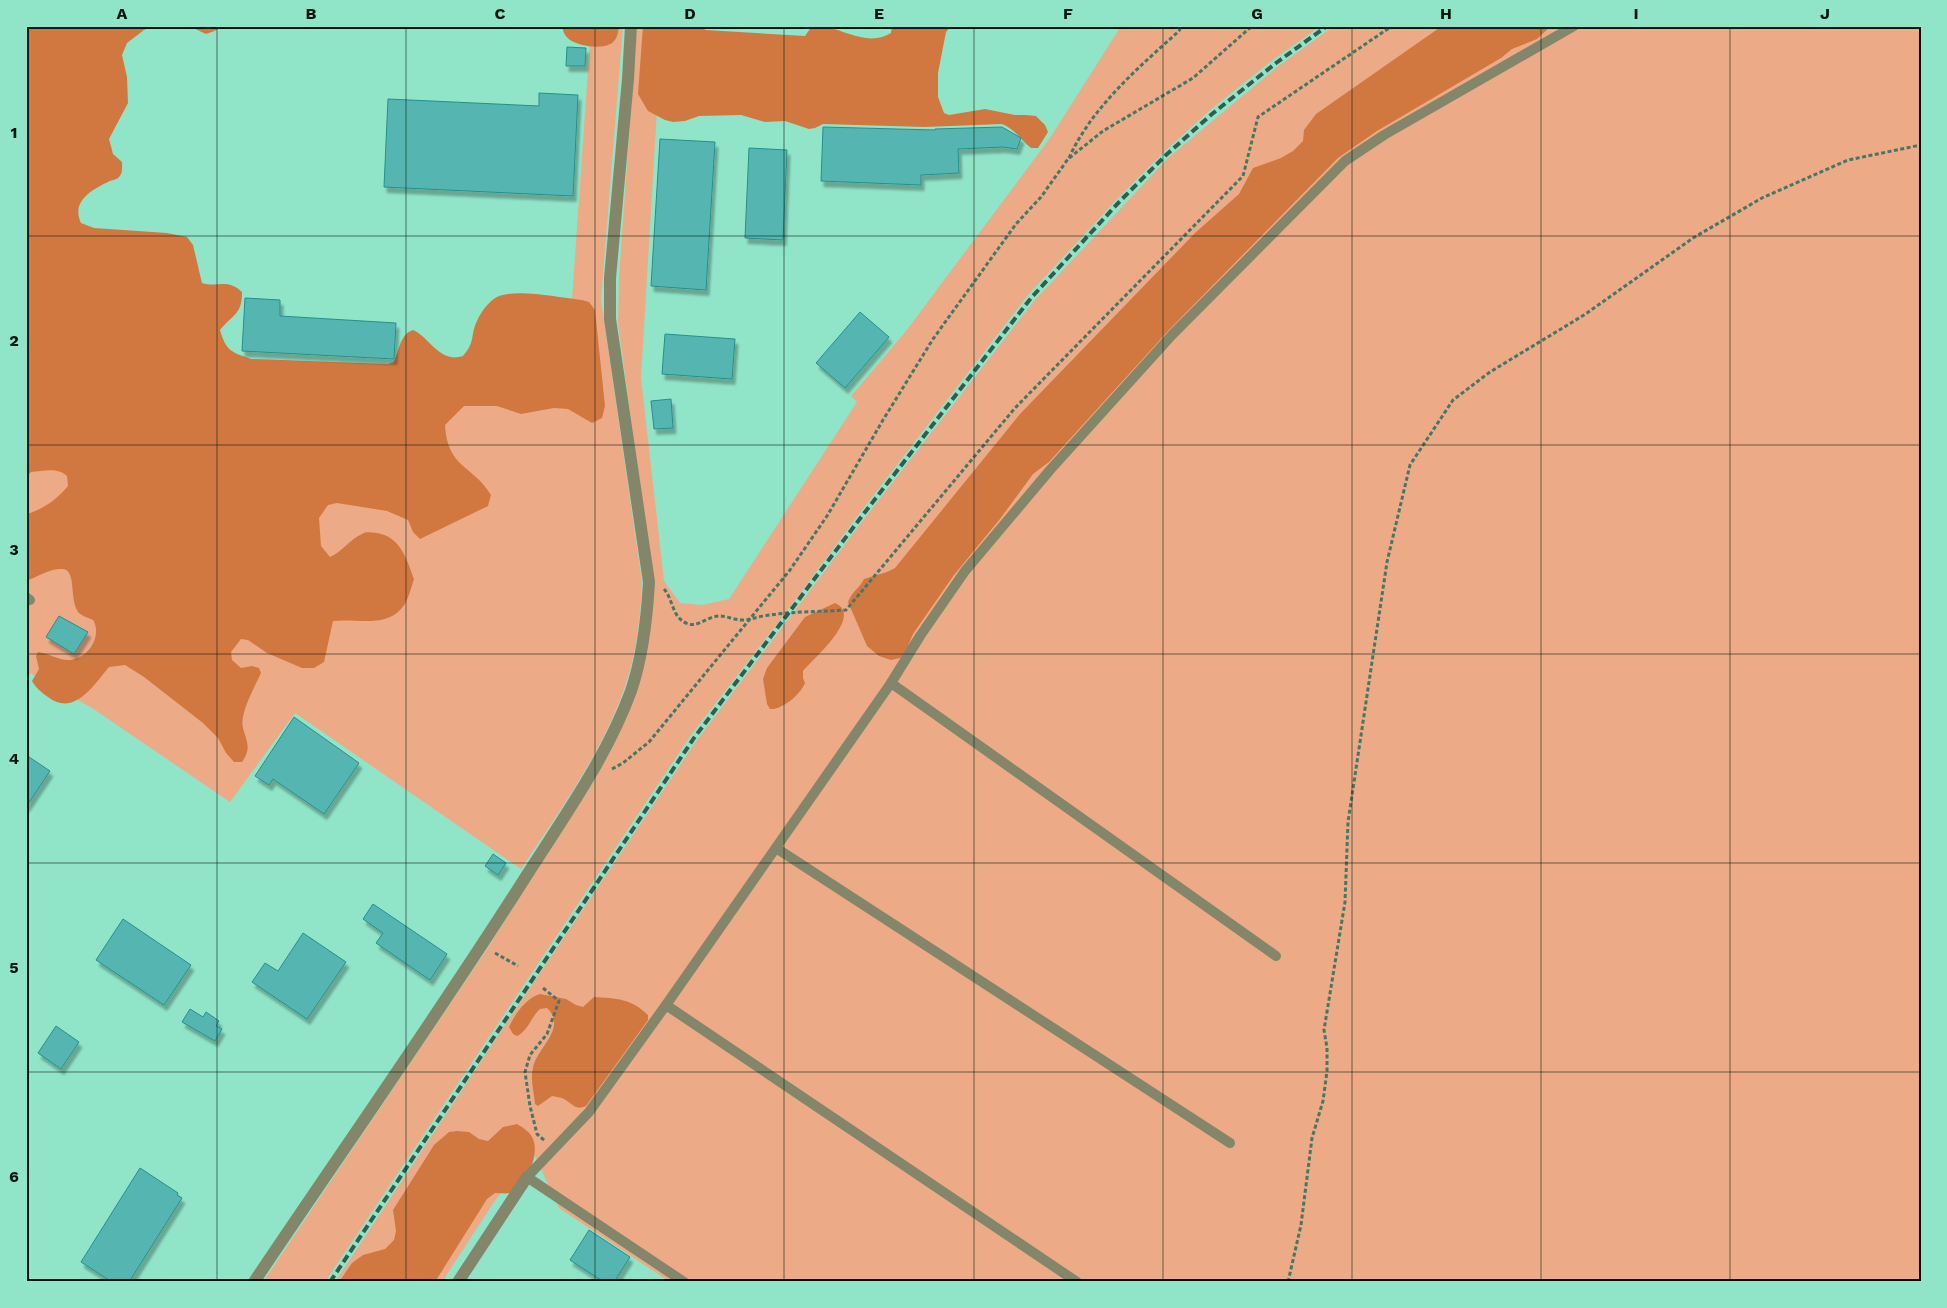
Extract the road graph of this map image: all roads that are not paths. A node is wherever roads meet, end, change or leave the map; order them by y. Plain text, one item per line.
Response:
1 (631, 26) edge
2 (1574, 26) edge
3 (891, 683) junction
4 (776, 848) junction
5 (1276, 956) dead end
6 (666, 1005) junction
7 (1230, 1143) dead end
8 (527, 1177) junction
9 (254, 1282) edge
10 (458, 1282) edge
11 (684, 1282) edge
12 (1077, 1282) edge

1 - 9 street
2 - 3 lane
3 - 4 lane
3 - 5 lane
4 - 6 lane
4 - 7 lane
6 - 8 lane
6 - 12 lane
8 - 10 street
8 - 11 lane

